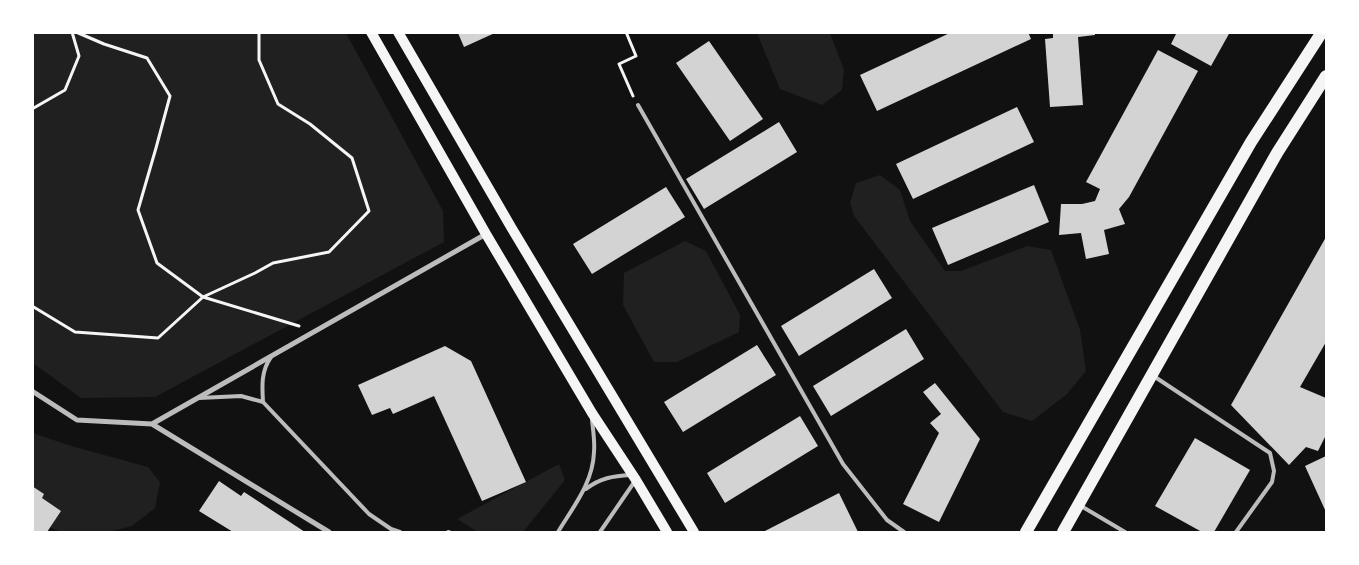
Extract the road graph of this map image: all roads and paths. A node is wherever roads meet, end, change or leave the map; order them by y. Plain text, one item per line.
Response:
1 (72, 32) edge
2 (76, 32) edge
3 (260, 32) edge
4 (371, 32) edge
5 (398, 32) edge
6 (626, 32) edge
7 (1322, 32) edge
8 (1326, 76) edge
9 (638, 106) joint
10 (32, 109) edge
11 (486, 234) junction
12 (203, 297) junction
13 (32, 306) edge
14 (314, 331) junction
15 (274, 354) junction
16 (1152, 375) junction
17 (32, 391) edge
18 (197, 399) junction
19 (263, 402) junction
20 (592, 413) junction
21 (152, 424) junction
22 (634, 477) junction
23 (584, 490) junction
24 (1079, 505) junction
25 (329, 532) edge
26 (400, 532) edge
27 (558, 532) edge
28 (600, 532) edge
29 (666, 532) edge
30 (694, 532) edge
31 (904, 532) edge
32 (1026, 532) edge
33 (1063, 532) edge
34 (1125, 532) edge
35 (1236, 532) edge

1 - 10 path
2 - 12 path
3 - 12 path
4 - 11 main road
5 - 30 main road
6 - 9 path
7 - 32 main road
8 - 16 main road
9 - 31 lane
11 - 14 street
11 - 20 main road
12 - 13 path
12 - 14 path
14 - 15 street
15 - 18 street
15 - 19 lane
16 - 24 main road
16 - 35 lane
17 - 21 street
18 - 19 lane
18 - 21 street
19 - 26 lane
20 - 22 main road
20 - 23 lane
21 - 25 street
22 - 23 lane
22 - 28 lane
22 - 29 main road
23 - 27 lane
24 - 33 main road
24 - 34 lane

